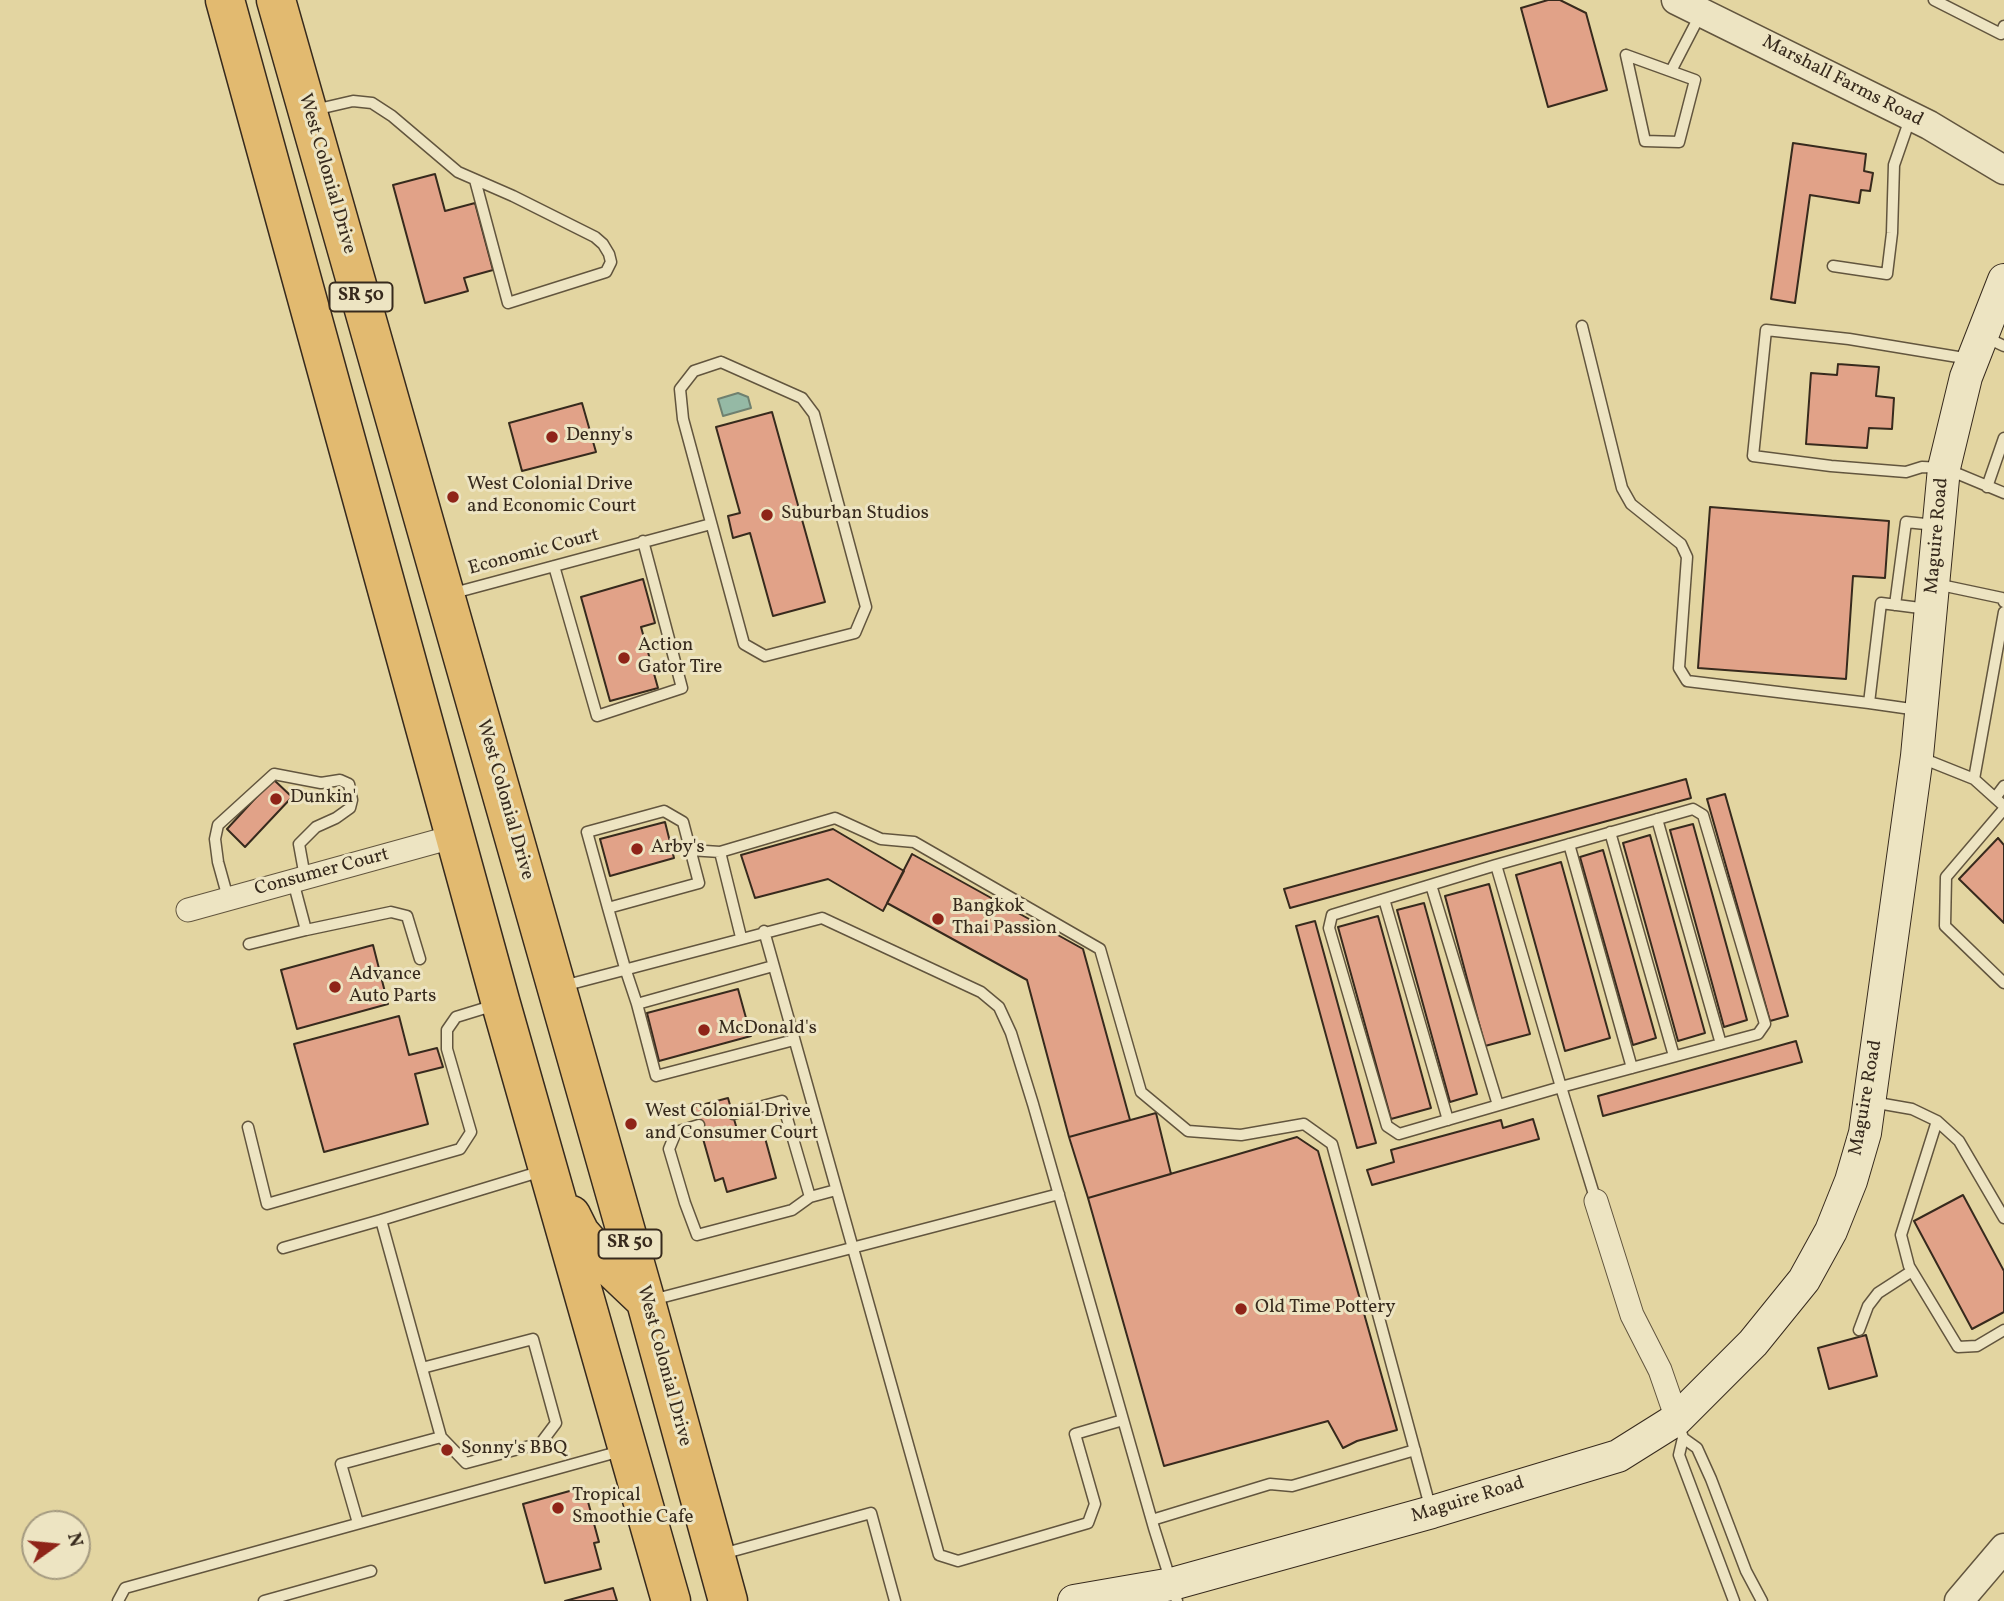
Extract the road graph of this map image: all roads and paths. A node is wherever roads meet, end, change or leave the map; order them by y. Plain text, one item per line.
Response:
1 (225, 0) edge
2 (276, 0) edge
3 (1676, 0) edge
4 (1934, 0) edge
5 (1702, 12) junction
6 (2004, 26) edge
7 (1671, 71) junction
8 (308, 111) junction
9 (1910, 116) junction
10 (2004, 170) edge
11 (475, 180) junction
12 (1833, 266) dead end
13 (2004, 280) edge
14 (1582, 326) dead end
15 (1986, 347) edge
16 (2004, 438) edge
17 (1944, 468) junction
18 (1987, 486) junction
19 (2004, 493) edge
20 (711, 524) junction
21 (1939, 526) junction
22 (643, 541) junction
23 (554, 566) junction
24 (447, 595) junction
25 (1932, 596) junction
26 (2004, 602) edge
27 (1895, 605) junction
28 (394, 611) junction
29 (2004, 612) edge
30 (1869, 703) junction
31 (1921, 710) junction
32 (1917, 756) junction
33 (1974, 779) junction
34 (2004, 786) edge
35 (1995, 798) junction
36 (2004, 807) edge
37 (1657, 819) junction
38 (1610, 832) junction
39 (456, 836) junction
40 (1569, 844) junction
41 (690, 850) junction
42 (720, 852) junction
43 (1496, 865) junction
44 (299, 879) junction
45 (1431, 885) junction
46 (228, 898) junction
47 (1384, 899) junction
48 (608, 908) junction
49 (188, 910) dead end
50 (306, 930) junction
51 (764, 931) junction
52 (741, 937) junction
53 (249, 944) dead end
54 (420, 958) dead end
55 (774, 966) junction
56 (625, 968) junction
57 (2004, 984) edge
58 (557, 987) junction
59 (501, 1004) junction
60 (637, 1004) junction
61 (794, 1040) junction
62 (1721, 1044) junction
63 (1674, 1056) junction
64 (1632, 1068) junction
65 (1561, 1087) junction
66 (1869, 1101) junction
67 (1498, 1105) junction
68 (733, 1114) dead end
69 (1448, 1120) junction
70 (1937, 1121) junction
71 (699, 1125) dead end
72 (248, 1127) dead end
73 (548, 1169) junction
74 (836, 1190) junction
75 (1059, 1194) junction
76 (810, 1197) junction
77 (1596, 1201) joint
78 (2004, 1219) edge
79 (381, 1220) junction
80 (283, 1248) dead end
81 (852, 1249) junction
82 (1912, 1271) junction
83 (646, 1302) junction
84 (1859, 1330) dead end
85 (2004, 1330) edge
86 (422, 1368) junction
87 (1123, 1420) junction
88 (1680, 1429) junction
89 (441, 1437) junction
90 (628, 1448) junction
91 (1415, 1450) junction
92 (1432, 1512) junction
93 (1152, 1520) junction
94 (358, 1523) junction
95 (2004, 1548) edge
96 (715, 1556) junction
97 (371, 1571) dead end
98 (309, 1588) junction
99 (1175, 1593) edge
100 (118, 1601) edge
101 (268, 1601) edge
102 (312, 1601) edge
103 (671, 1601) edge
104 (727, 1601) edge
105 (895, 1601) edge
106 (1074, 1601) edge
107 (1144, 1601) edge
108 (1734, 1601) edge
109 (1762, 1601) edge
110 (1959, 1601) edge

1 - 28 highway, SR 50
2 - 8 highway, West Colonial Drive / SR 50
3 - 5 street, Marshall Farms Road
4 - 6 lane
5 - 7 lane
5 - 9 street, Marshall Farms Road
7 - 7 lane
8 - 11 lane
8 - 24 highway, West Colonial Drive / SR 50
9 - 10 street, Marshall Farms Road
9 - 12 lane
11 - 11 lane
13 - 15 main road, Maguire Road
14 - 30 lane
15 - 17 main road, Maguire Road
15 - 17 lane
16 - 18 lane
17 - 18 lane
17 - 21 main road, Maguire Road
18 - 19 lane
20 - 20 lane
20 - 22 lane, Economic Court
21 - 25 main road, Maguire Road
21 - 27 lane
22 - 23 lane, Economic Court
22 - 23 lane
23 - 24 lane, Economic Court
24 - 28 highway
24 - 58 highway, West Colonial Drive / SR 50
25 - 26 lane
25 - 27 lane
25 - 31 main road, Maguire Road
27 - 30 lane
28 - 39 highway, SR 50
29 - 33 lane
30 - 31 lane
31 - 32 main road, Maguire Road
32 - 33 lane
32 - 66 main road, Maguire Road
33 - 35 lane
34 - 35 lane
35 - 36 lane
36 - 57 lane
37 - 38 lane
37 - 62 lane
37 - 62 lane
38 - 40 lane
38 - 63 lane
39 - 44 street, Consumer Court
39 - 59 highway, SR 50
40 - 43 lane
40 - 64 lane
41 - 42 lane
41 - 48 lane
41 - 48 lane
42 - 52 lane
42 - 91 lane
43 - 45 lane
43 - 65 lane
44 - 46 street, Consumer Court
44 - 46 lane
44 - 50 lane
45 - 47 lane
45 - 67 lane
46 - 49 street, Consumer Court
47 - 69 lane
47 - 69 lane
48 - 56 lane
50 - 53 lane
50 - 54 lane
51 - 52 lane
51 - 55 lane
51 - 75 lane
52 - 56 lane
55 - 60 lane
55 - 61 lane
56 - 58 lane
56 - 60 lane
58 - 83 highway, West Colonial Drive / SR 50
59 - 72 lane
59 - 73 highway, SR 50
60 - 61 lane
61 - 74 lane
62 - 63 lane
63 - 64 lane
64 - 65 lane
65 - 67 lane
65 - 77 lane
66 - 70 lane
66 - 88 main road, Maguire Road
67 - 69 lane
68 - 76 lane
70 - 78 lane
70 - 82 lane
71 - 76 lane
73 - 79 lane
73 - 83 highway
73 - 90 highway, SR 50
74 - 76 lane
74 - 81 lane
75 - 81 lane
75 - 87 lane
77 - 88 street
79 - 80 lane
79 - 86 lane
81 - 83 lane
81 - 87 lane
82 - 84 lane
82 - 85 lane
83 - 96 highway, West Colonial Drive / SR 50
86 - 89 lane
86 - 89 lane
87 - 93 lane
88 - 92 main road, Maguire Road
88 - 108 lane
88 - 109 lane
89 - 94 lane
90 - 94 lane
90 - 103 highway, SR 50
91 - 92 lane
91 - 93 lane
92 - 99 main road, Maguire Road
93 - 99 lane
94 - 100 lane
95 - 110 street
96 - 104 highway, West Colonial Drive / SR 50
96 - 105 lane
97 - 98 lane
98 - 101 lane
98 - 102 lane
99 - 106 main road, Maguire Road
99 - 107 main road, Maguire Road

